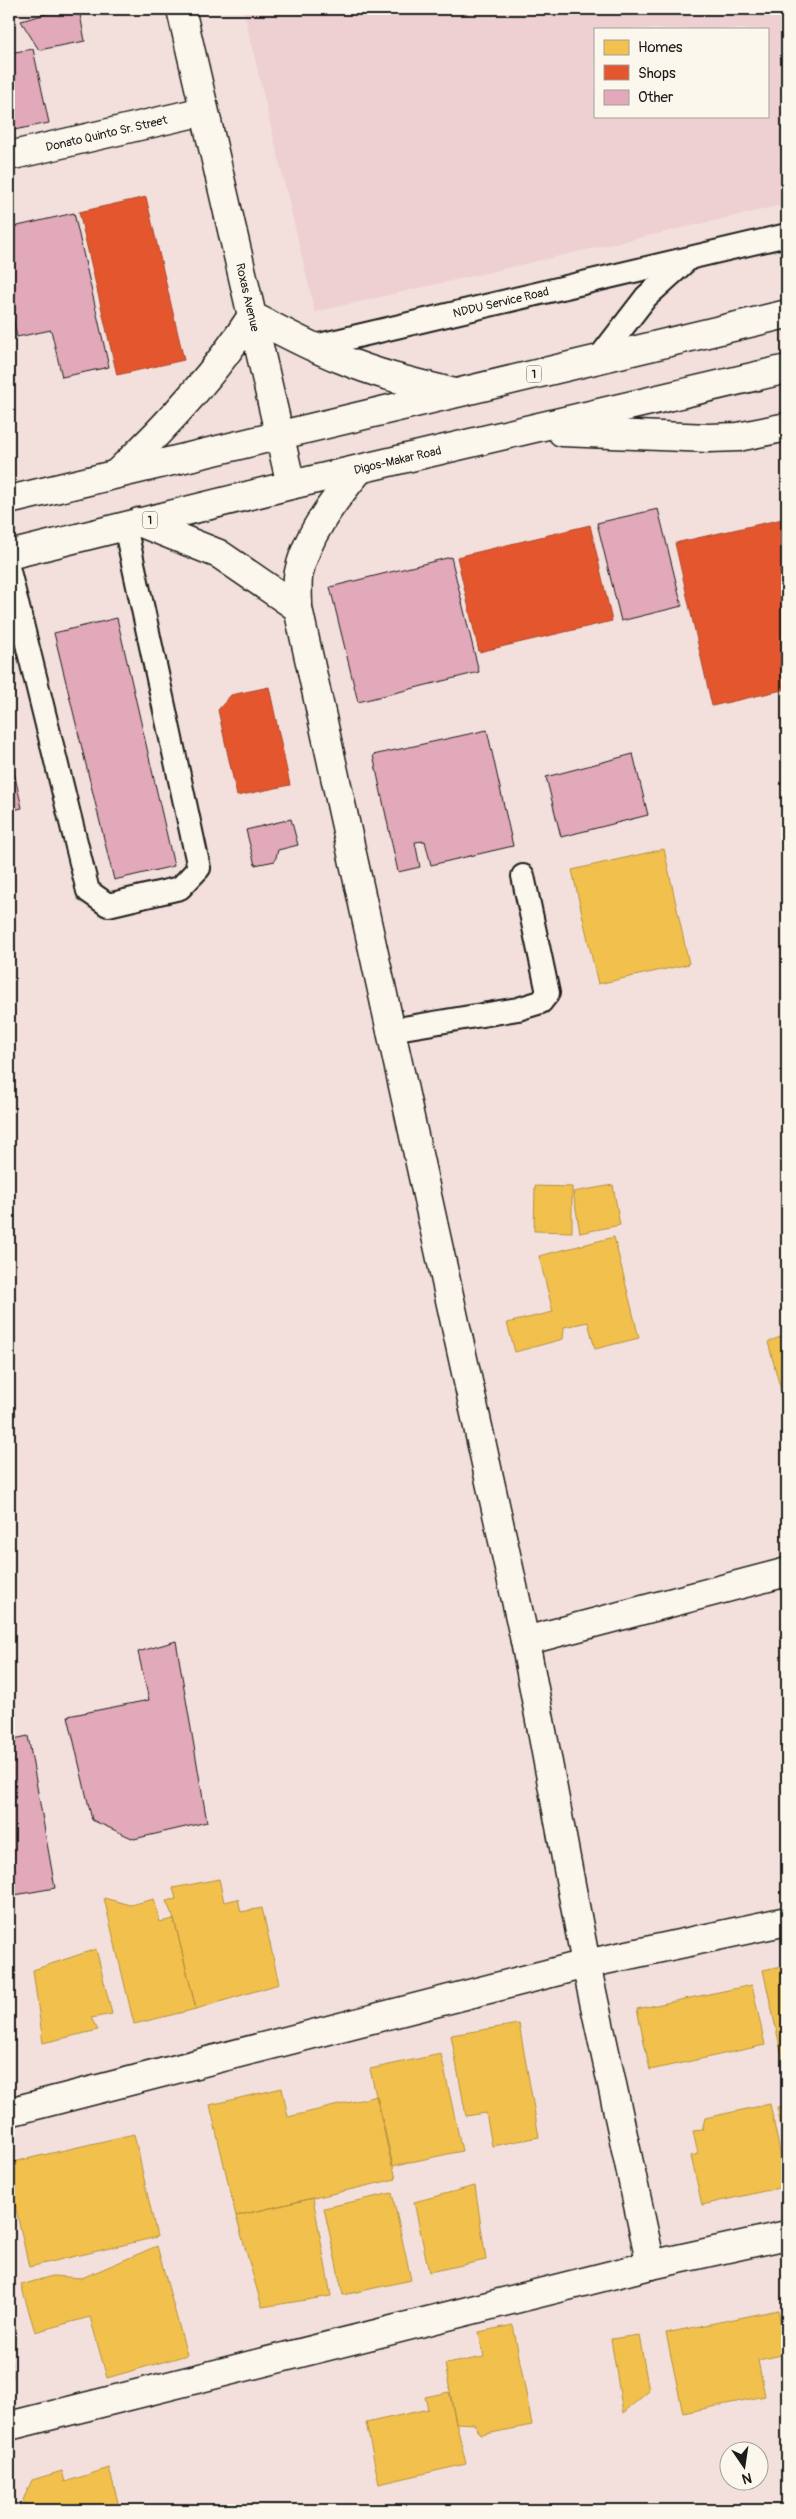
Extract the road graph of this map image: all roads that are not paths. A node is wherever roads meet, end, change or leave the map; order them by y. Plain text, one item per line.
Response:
1 (181, 9) edge
2 (204, 111) junction
3 (9, 156) edge
4 (787, 235) edge
5 (689, 258) junction
6 (787, 314) edge
7 (252, 316) junction
8 (311, 346) junction
9 (599, 358) junction
10 (787, 369) edge
11 (457, 393) junction
12 (787, 427) edge
13 (515, 433) junction
14 (280, 435) junction
15 (359, 470) junction
16 (115, 474) junction
17 (292, 485) junction
18 (9, 500) edge
19 (132, 524) junction
20 (9, 555) edge
21 (9, 571) edge
22 (298, 608) junction
23 (523, 876) dead end
24 (391, 1030) junction
25 (787, 1572) edge
26 (525, 1641) junction
27 (787, 1921) edge
28 (586, 1964) junction
29 (9, 2112) edge
30 (787, 2235) edge
31 (651, 2265) junction
32 (9, 2426) edge

1 - 2 street, Roxas Avenue
2 - 3 street, Donato Quinto Sr. Street
2 - 7 street, Roxas Avenue
4 - 5 lane, NDDU Service Road
5 - 8 lane, NDDU Service Road
5 - 9 lane, NDDU Service Road
6 - 9 street, 1
7 - 8 street
7 - 14 street, Roxas Avenue
7 - 16 street
8 - 11 street
9 - 11 street, 1
10 - 13 street, Digos-Makar Road / 1
11 - 14 street, 1
12 - 13 street
13 - 15 street, Digos-Makar Road / 1
14 - 16 street, 1
14 - 17 street, Roxas Avenue
15 - 17 street, Digos-Makar Road / 1
15 - 22 street
16 - 18 street, 1
17 - 19 street, Digos-Makar Road / 1
19 - 20 street, Digos-Makar Road / 1
19 - 21 lane
19 - 22 street
22 - 24 street
23 - 24 lane
24 - 26 street
25 - 26 street
26 - 28 street
27 - 28 street
28 - 29 street
28 - 31 street
30 - 31 street
31 - 32 street

